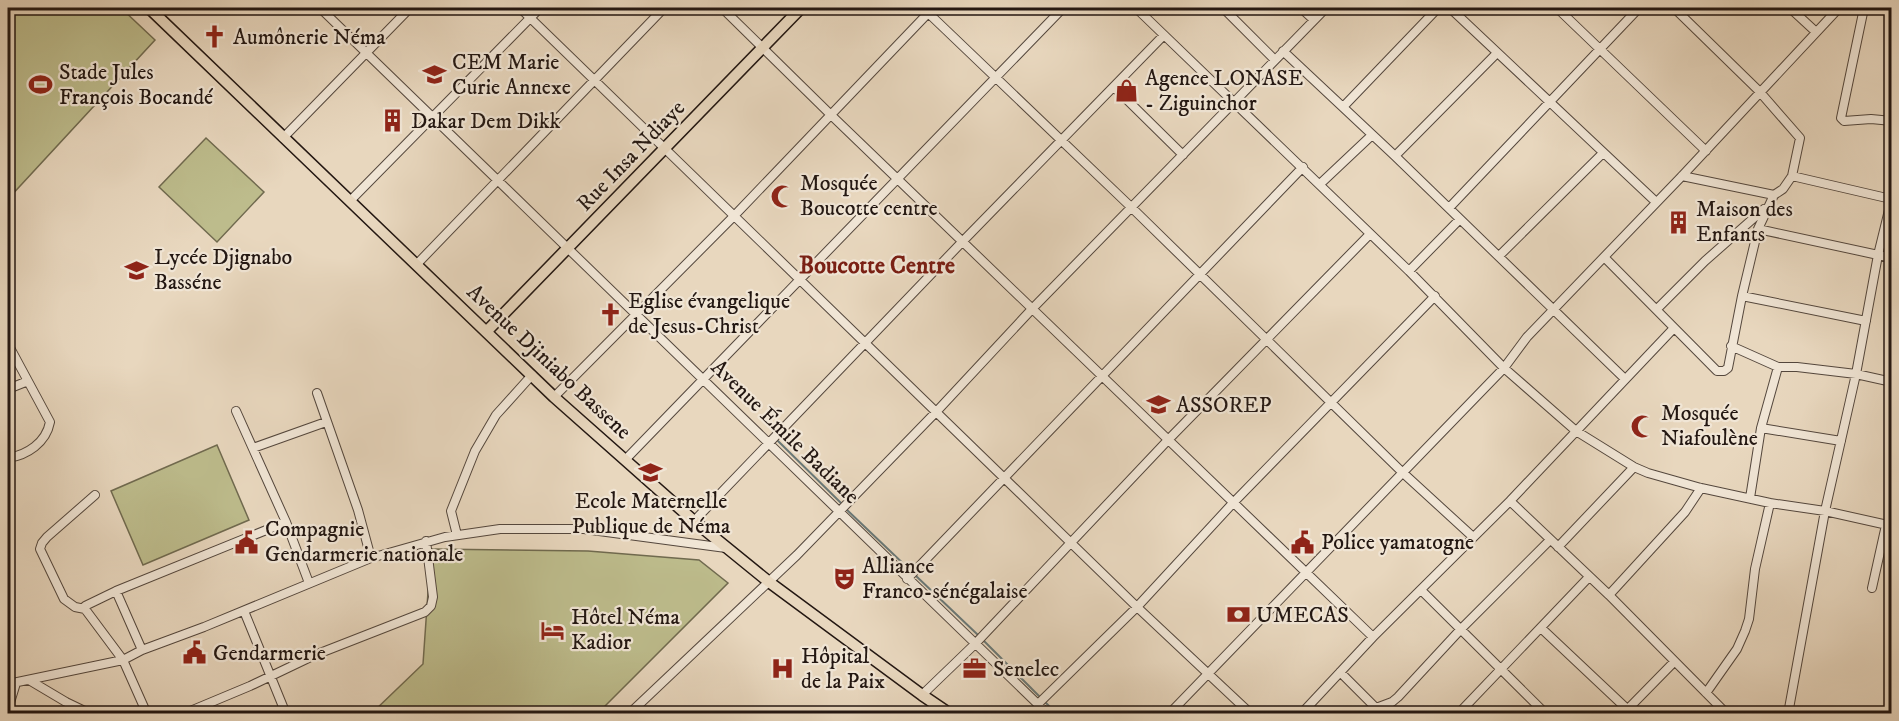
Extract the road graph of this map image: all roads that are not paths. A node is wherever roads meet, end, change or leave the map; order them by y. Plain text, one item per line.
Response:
1 (149, 8) edge
2 (320, 8) edge
3 (410, 8) edge
4 (520, 8) edge
5 (540, 8) edge
6 (664, 8) edge
7 (722, 8) edge
8 (801, 8) edge
9 (1063, 8) edge
10 (1136, 8) edge
11 (1222, 8) edge
12 (1301, 8) edge
13 (1326, 8) edge
14 (1438, 8) edge
15 (1450, 8) edge
16 (1557, 8) edge
17 (1639, 8) edge
18 (1674, 8) edge
19 (1790, 8) edge
20 (1839, 8) edge
21 (1864, 8) edge
22 (928, 9) edge
23 (531, 18) junction
24 (1314, 20) junction
25 (1816, 32) junction
26 (1164, 35) junction
27 (762, 47) junction
28 (1600, 49) junction
29 (1283, 51) junction
30 (367, 52) junction
31 (1497, 53) junction
32 (1275, 60) junction
33 (994, 76) junction
34 (595, 81) junction
35 (1114, 87) junction
36 (1759, 91) junction
37 (1234, 102) junction
38 (1549, 102) junction
39 (1343, 107) junction
40 (831, 115) junction
41 (433, 117) junction
42 (1892, 121) edge
43 (1372, 135) junction
44 (283, 138) junction
45 (1061, 141) junction
46 (665, 150) junction
47 (1706, 151) junction
48 (1603, 153) junction
49 (1184, 155) junction
50 (1395, 156) junction
51 (1303, 167) junction
52 (1682, 176) junction
53 (1792, 176) junction
54 (898, 178) junction
55 (498, 180) junction
56 (1320, 184) junction
57 (1774, 195) junction
58 (1891, 198) edge
59 (350, 201) junction
60 (1656, 202) junction
61 (1131, 207) junction
62 (1767, 207) junction
63 (1449, 208) junction
64 (734, 216) junction
65 (1460, 219) junction
66 (1758, 229) junction
67 (1370, 234) junction
68 (963, 241) junction
69 (570, 248) junction
70 (1878, 255) junction
71 (1498, 256) junction
72 (1605, 258) junction
73 (1892, 258) edge
74 (417, 264) junction
75 (1409, 271) junction
76 (1199, 275) junction
77 (801, 280) junction
78 (1435, 296) junction
79 (1742, 296) junction
80 (1032, 309) junction
81 (1657, 309) junction
82 (1555, 310) junction
83 (638, 314) junction
84 (1866, 321) junction
85 (1674, 328) junction
86 (487, 332) junction
87 (1265, 339) junction
88 (867, 343) junction
89 (8, 344) edge
90 (1731, 346) junction
91 (1778, 367) junction
92 (1504, 368) junction
93 (1856, 374) junction
94 (532, 375) junction
95 (1102, 376) junction
96 (704, 379) junction
97 (1625, 379) junction
98 (28, 381) junction
99 (1892, 382) edge
100 (8, 389) edge
101 (317, 393) dead end
102 (554, 396) junction
103 (1330, 403) junction
104 (236, 411) dead end
105 (937, 411) junction
106 (326, 422) junction
107 (1761, 428) junction
108 (1576, 431) junction
109 (1168, 440) junction
110 (1841, 441) junction
111 (769, 442) junction
112 (253, 448) junction
113 (8, 458) edge
114 (625, 460) junction
115 (1634, 467) junction
116 (1402, 472) junction
117 (1006, 478) junction
118 (1701, 488) junction
119 (95, 495) dead end
120 (1750, 498) junction
121 (1510, 501) junction
122 (1233, 503) junction
123 (1770, 503) junction
124 (840, 510) junction
125 (1825, 511) junction
126 (286, 522) junction
127 (694, 522) junction
128 (1889, 526) edge
129 (457, 535) junction
130 (1473, 537) junction
131 (1550, 540) junction
132 (1072, 541) junction
133 (426, 542) junction
134 (1558, 547) junction
135 (726, 548) junction
136 (371, 558) junction
137 (1305, 573) junction
138 (1589, 577) junction
139 (907, 579) junction
140 (769, 582) junction
141 (309, 583) junction
142 (1872, 588) dead end
143 (116, 591) junction
144 (1422, 591) junction
145 (1609, 595) junction
146 (1137, 607) junction
147 (85, 609) junction
148 (244, 610) junction
149 (1541, 628) junction
150 (1461, 629) junction
151 (1373, 637) junction
152 (975, 644) junction
153 (142, 650) junction
154 (123, 660) junction
155 (1674, 662) junction
156 (1500, 668) junction
157 (1340, 672) junction
158 (1208, 673) junction
159 (272, 675) junction
160 (29, 680) junction
161 (12, 683) edge
162 (1706, 693) junction
163 (922, 695) junction
164 (1038, 704) junction
165 (8, 709) edge
166 (1379, 711) edge
167 (1625, 711) edge
168 (1724, 712) edge
169 (1460, 713) edge
170 (91, 714) edge
171 (147, 714) edge
172 (183, 714) edge
173 (286, 714) edge
174 (629, 714) edge
175 (950, 714) edge
176 (1048, 714) edge
177 (1169, 714) edge
178 (1251, 714) edge
179 (1301, 714) edge
180 (1546, 714) edge
181 (1788, 714) edge

1 - 44 main road, Avenue Djiniabo Bassene
2 - 30 street, Avenue Émile Badiane
3 - 30 street
4 - 23 street
5 - 23 street
6 - 34 street
7 - 27 street
8 - 27 main road, Rue Insa Ndiaye
9 - 33 street
10 - 26 street
11 - 32 street
12 - 24 street
13 - 24 street
14 - 39 street
15 - 31 street
16 - 28 street
17 - 28 street
18 - 36 street
19 - 25 street
20 - 25 street
21 - 42 street
22 - 33 street
22 - 40 street
23 - 34 street
23 - 41 street
24 - 29 street
25 - 36 street
26 - 35 street
26 - 37 street
27 - 40 street
27 - 46 main road, Rue Insa Ndiaye
28 - 38 street
28 - 47 street
29 - 32 street
29 - 39 street
30 - 41 street, Avenue Émile Badiane
30 - 44 street
31 - 38 street
31 - 50 street
32 - 37 street
33 - 45 street
33 - 54 street
34 - 46 street
34 - 55 street
35 - 45 street
35 - 49 street
36 - 47 street
36 - 53 street
37 - 49 street
37 - 51 street
38 - 48 street
38 - 63 street
39 - 43 street
40 - 54 street
40 - 64 street
41 - 55 street, Avenue Émile Badiane
41 - 59 street
43 - 50 street
43 - 56 street
44 - 59 main road, Avenue Djiniabo Bassene
45 - 61 street
45 - 68 street
46 - 64 street
46 - 69 main road, Rue Insa Ndiaye
47 - 52 street
48 - 60 street
48 - 71 street
49 - 61 street
50 - 63 street
51 - 56 street
51 - 76 street
52 - 57 street
52 - 60 street
53 - 57 street
53 - 58 street
54 - 68 street
54 - 77 street
55 - 69 street, Avenue Émile Badiane
55 - 74 street
56 - 67 street
57 - 62 street
58 - 70 street
59 - 74 main road, Avenue Djiniabo Bassene
60 - 72 street
61 - 76 street
61 - 80 street
62 - 66 street
62 - 81 street
63 - 65 street
64 - 77 street
64 - 83 street
65 - 71 street
65 - 75 street
66 - 70 street
66 - 79 street
67 - 75 street
67 - 87 street
68 - 80 street
68 - 88 street
69 - 83 street, Avenue Émile Badiane
69 - 86 main road, Rue Insa Ndiaye
70 - 73 street
70 - 84 street
71 - 82 street
72 - 81 street
72 - 82 street
74 - 86 main road, Avenue Djiniabo Bassene
75 - 78 street
76 - 87 street
76 - 95 street
77 - 88 street
77 - 96 street
78 - 92 street
78 - 103 street
79 - 84 street
79 - 90 street
80 - 95 street
80 - 105 street
81 - 85 street
82 - 92 street
82 - 97 street
83 - 96 street, Avenue Émile Badiane
83 - 102 street
84 - 93 street
85 - 90 street
85 - 97 street
86 - 94 main road, Avenue Djiniabo Bassene
87 - 103 street
87 - 109 street
88 - 105 street
88 - 111 street
89 - 98 street
90 - 91 street
91 - 93 street
91 - 107 street
92 - 108 street
92 - 116 street
93 - 99 street
93 - 110 street
94 - 102 main road, Avenue Djiniabo Bassene
94 - 129 street
95 - 109 street
95 - 117 street
96 - 111 street, Avenue Émile Badiane
96 - 114 street
97 - 108 street
98 - 100 street
98 - 113 street
101 - 106 street
102 - 114 main road, Avenue Djiniabo Bassene
103 - 116 street
103 - 122 street
104 - 112 street
105 - 117 street
105 - 124 street
106 - 112 street
106 - 136 street
107 - 110 street
107 - 120 street
108 - 115 street
108 - 121 street
109 - 122 street
109 - 132 street
110 - 125 street
111 - 124 street, Avenue Émile Badiane
111 - 127 street
112 - 126 street
114 - 127 main road, Avenue Djiniabo Bassene
115 - 118 street
115 - 134 street
116 - 130 street
116 - 137 street
117 - 132 street
117 - 139 street
118 - 120 street
118 - 145 street
119 - 147 street
120 - 123 street
121 - 130 street
121 - 131 street
122 - 137 street
122 - 146 street
123 - 125 street
123 - 162 street
124 - 139 street, Avenue Émile Badiane
124 - 140 street
125 - 128 street
125 - 181 street
126 - 141 street
126 - 143 street
127 - 135 main road, Avenue Djiniabo Bassene
128 - 142 street
129 - 133 street
129 - 135 street
130 - 144 street
131 - 134 street
131 - 150 street
132 - 146 street
132 - 152 street
133 - 136 street
133 - 159 street
134 - 138 street
135 - 140 main road, Avenue Djiniabo Bassene
136 - 141 street
137 - 151 street
137 - 158 street
138 - 145 street
138 - 149 street
139 - 152 street, Avenue Émile Badiane
140 - 163 main road, Avenue Djiniabo Bassene
140 - 174 street
141 - 148 street
143 - 147 street
143 - 153 street
144 - 150 street
144 - 151 street
145 - 155 street
146 - 158 street
146 - 164 street
147 - 154 street
148 - 153 street
148 - 159 street
149 - 156 street
149 - 167 street
150 - 156 street
150 - 166 street
151 - 157 street
152 - 163 street
152 - 164 street, Avenue Émile Badiane
153 - 154 street
154 - 160 street
154 - 171 street
155 - 162 street
155 - 167 street
156 - 169 street
156 - 180 street
157 - 166 street
157 - 179 street
158 - 177 street
158 - 178 street
159 - 172 street
159 - 173 street
160 - 161 street
160 - 170 street
161 - 165 street
162 - 168 street
163 - 175 main road, Avenue Djiniabo Bassene
164 - 176 street, Avenue Émile Badiane

